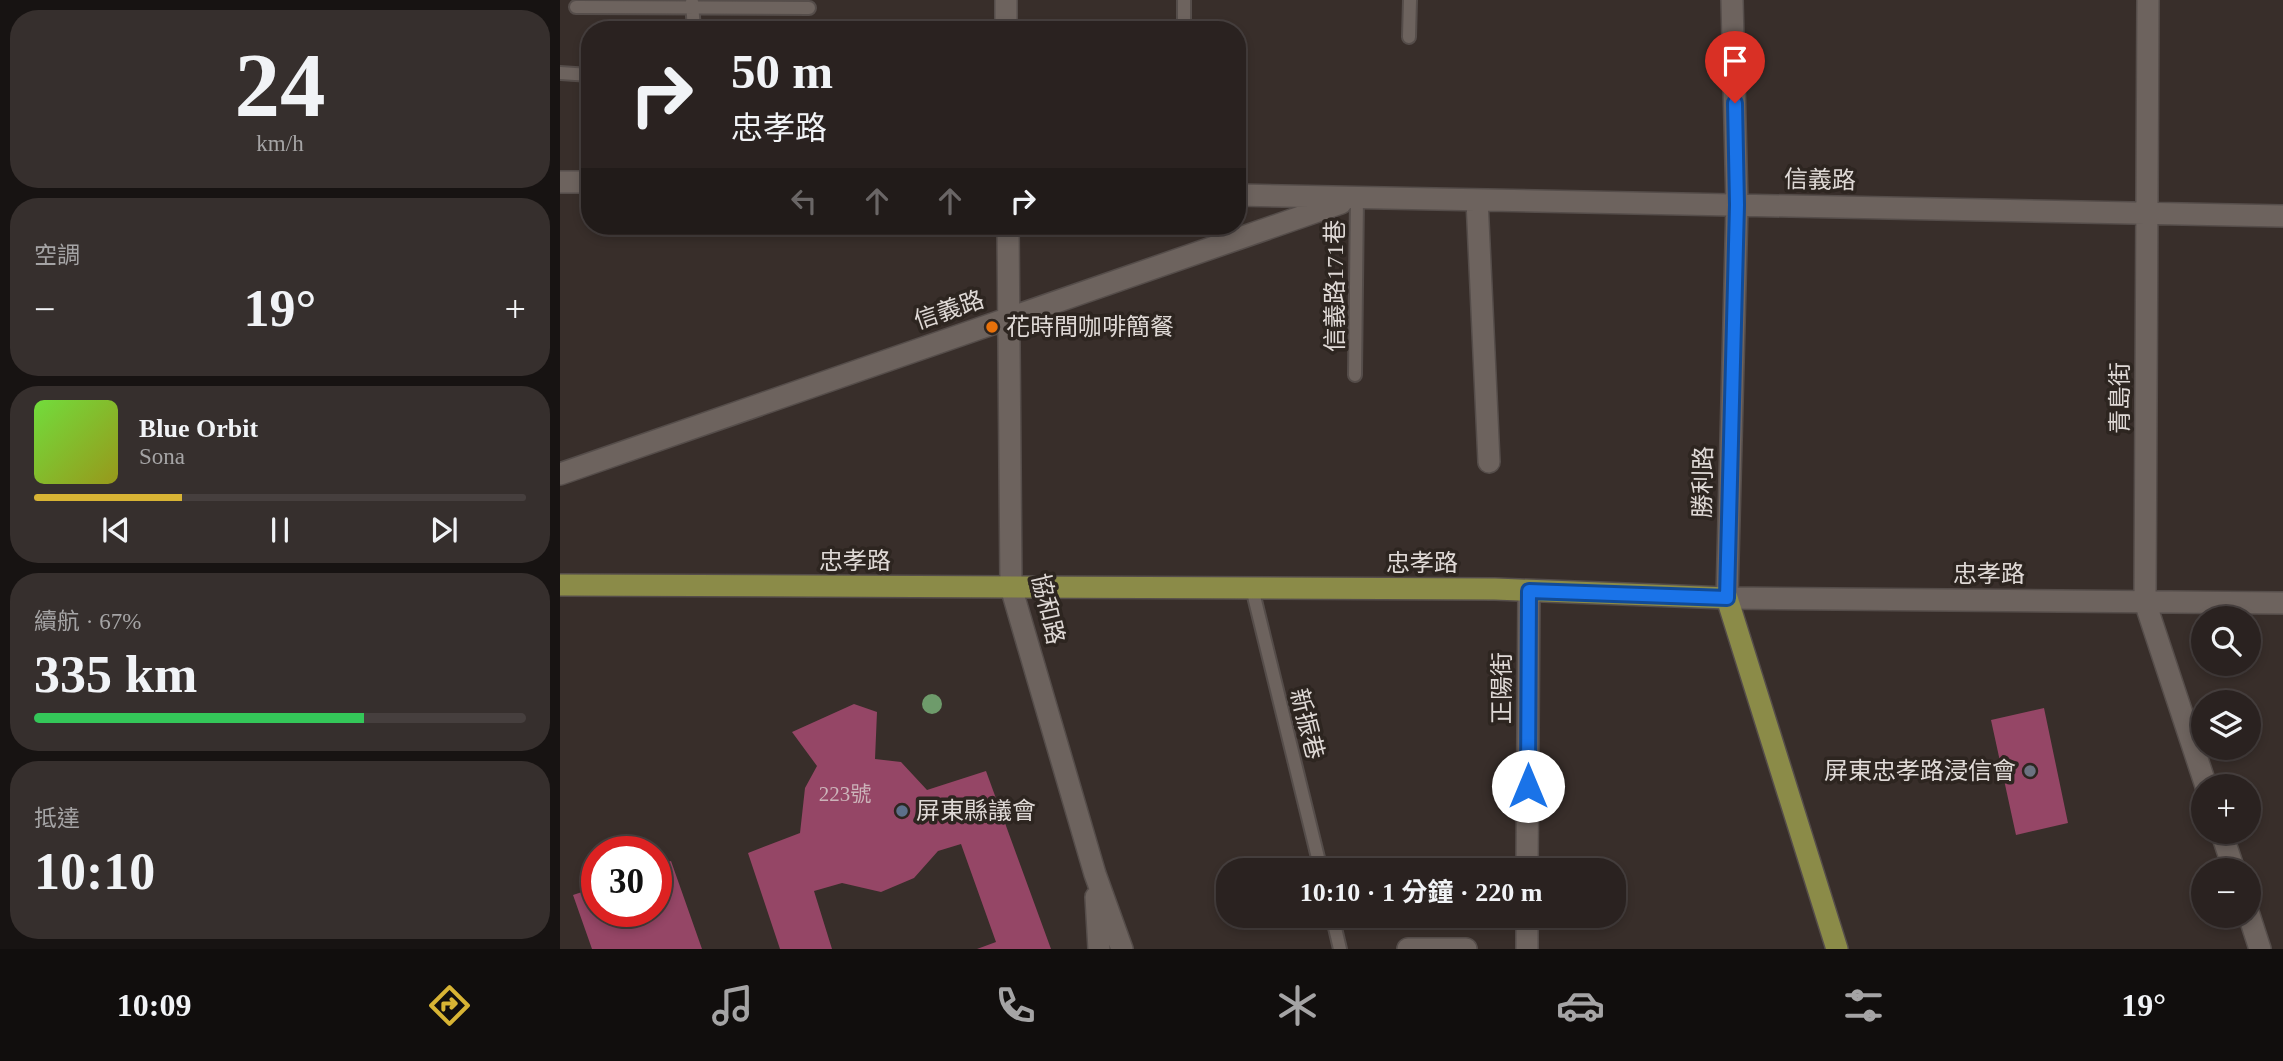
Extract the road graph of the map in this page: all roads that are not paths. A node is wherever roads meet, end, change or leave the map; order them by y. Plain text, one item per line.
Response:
1 (1006, 0) edge
2 (1184, 0) edge
3 (1410, 0) edge
4 (1732, 0) edge
5 (2148, 0) edge
6 (692, 4) edge
7 (576, 7) dead end
8 (809, 8) dead end
9 (1006, 21) edge
10 (1184, 21) edge
11 (1409, 37) dead end
12 (560, 74) edge
13 (581, 75) edge
14 (560, 182) edge
15 (581, 182) edge
16 (1246, 195) edge
17 (1357, 197) junction
18 (1477, 200) junction
19 (1737, 205) junction
20 (2148, 213) junction
21 (2283, 216) edge
22 (1008, 235) edge
23 (1009, 317) junction
24 (1355, 375) dead end
25 (1489, 462) dead end
26 (560, 474) edge
27 (560, 585) edge
28 (1012, 587) junction
29 (1252, 588) junction
30 (1529, 591) junction
31 (1727, 598) junction
32 (2145, 602) junction
33 (2283, 603) edge
34 (2202, 774) edge
35 (1318, 858) edge
36 (1527, 858) edge
37 (1095, 874) junction
38 (1335, 928) edge
39 (1527, 928) edge
40 (2253, 928) edge
41 (1099, 949) edge
42 (1122, 949) edge
43 (1340, 949) edge
44 (1408, 949) edge
45 (1466, 949) edge
46 (1527, 949) edge
47 (1837, 949) edge
48 (2260, 949) edge

1 - 9 street
2 - 10 lane
3 - 11 lane
4 - 19 street, 勝利路
5 - 20 street, 青島街
6 - 7 lane
6 - 8 lane
12 - 13 lane
14 - 15 street
16 - 17 street, 信義路
17 - 18 street, 信義路
17 - 23 street, 信義路
17 - 24 lane, 信義路171巷
18 - 19 street, 信義路
18 - 25 street
19 - 20 street, 信義路
19 - 31 street, 勝利路
20 - 21 street, 信義路
20 - 32 street, 青島街
22 - 23 street, 協和路
23 - 26 street, 信義路
23 - 28 street, 協和路
27 - 28 main road, 忠孝路
28 - 29 main road, 忠孝路
28 - 37 street, 協和路
29 - 30 main road, 忠孝路
29 - 35 lane, 新振巷
30 - 31 main road, 忠孝路
30 - 36 street, 正陽街
31 - 32 street, 忠孝路
31 - 47 main road, 勝利路
32 - 33 street, 忠孝路
32 - 34 street, 青島街
37 - 41 street
37 - 42 street, 協和路
38 - 43 lane
39 - 46 street
40 - 48 street
44 - 45 street

